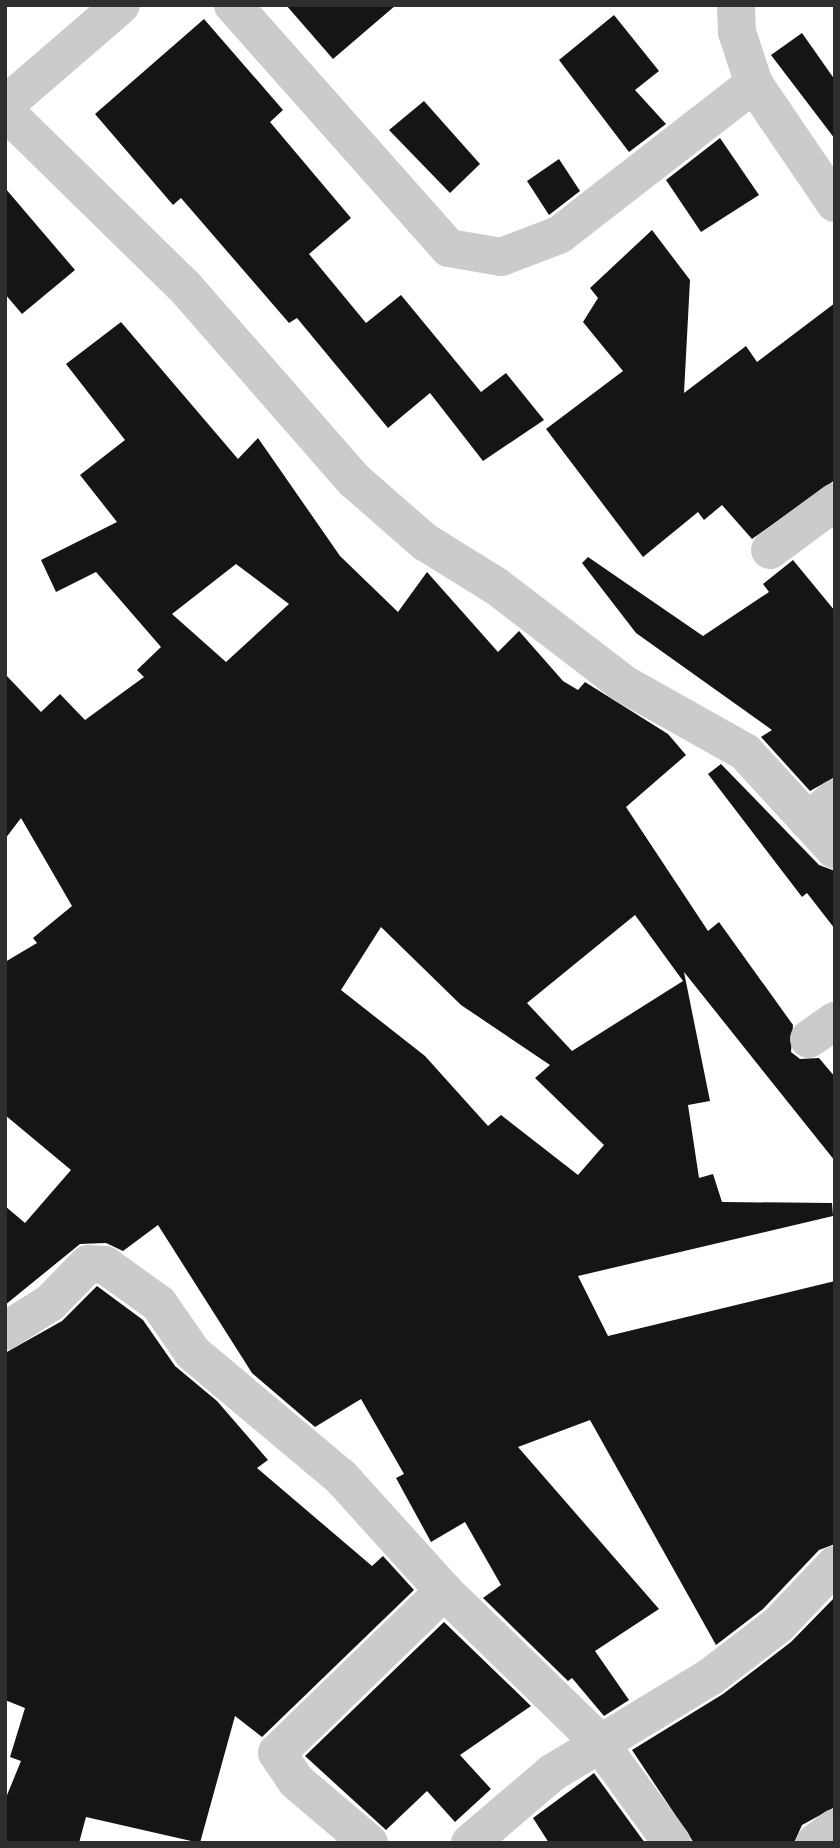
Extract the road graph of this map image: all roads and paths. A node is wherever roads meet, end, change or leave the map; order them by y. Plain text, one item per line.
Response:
1 (121, 5) edge
2 (233, 5) edge
3 (736, 5) edge
4 (754, 84) junction
5 (5, 105) edge
6 (5, 111) edge
7 (835, 203) edge
8 (835, 502) edge
9 (770, 550) dead end
10 (821, 810) edge
11 (835, 850) edge
12 (5, 1331) edge
13 (835, 1564) edge
14 (444, 1591) junction
15 (598, 1741) junction
16 (835, 1828) edge
17 (369, 1843) edge
18 (470, 1843) edge
19 (672, 1843) edge
20 (815, 1843) edge

1 - 5 street
2 - 4 street
3 - 4 street
4 - 7 street
6 - 10 street
8 - 9 street
10 - 11 street
12 - 14 street
13 - 15 street
14 - 15 street
14 - 17 street
15 - 18 street
15 - 19 street
16 - 20 street

